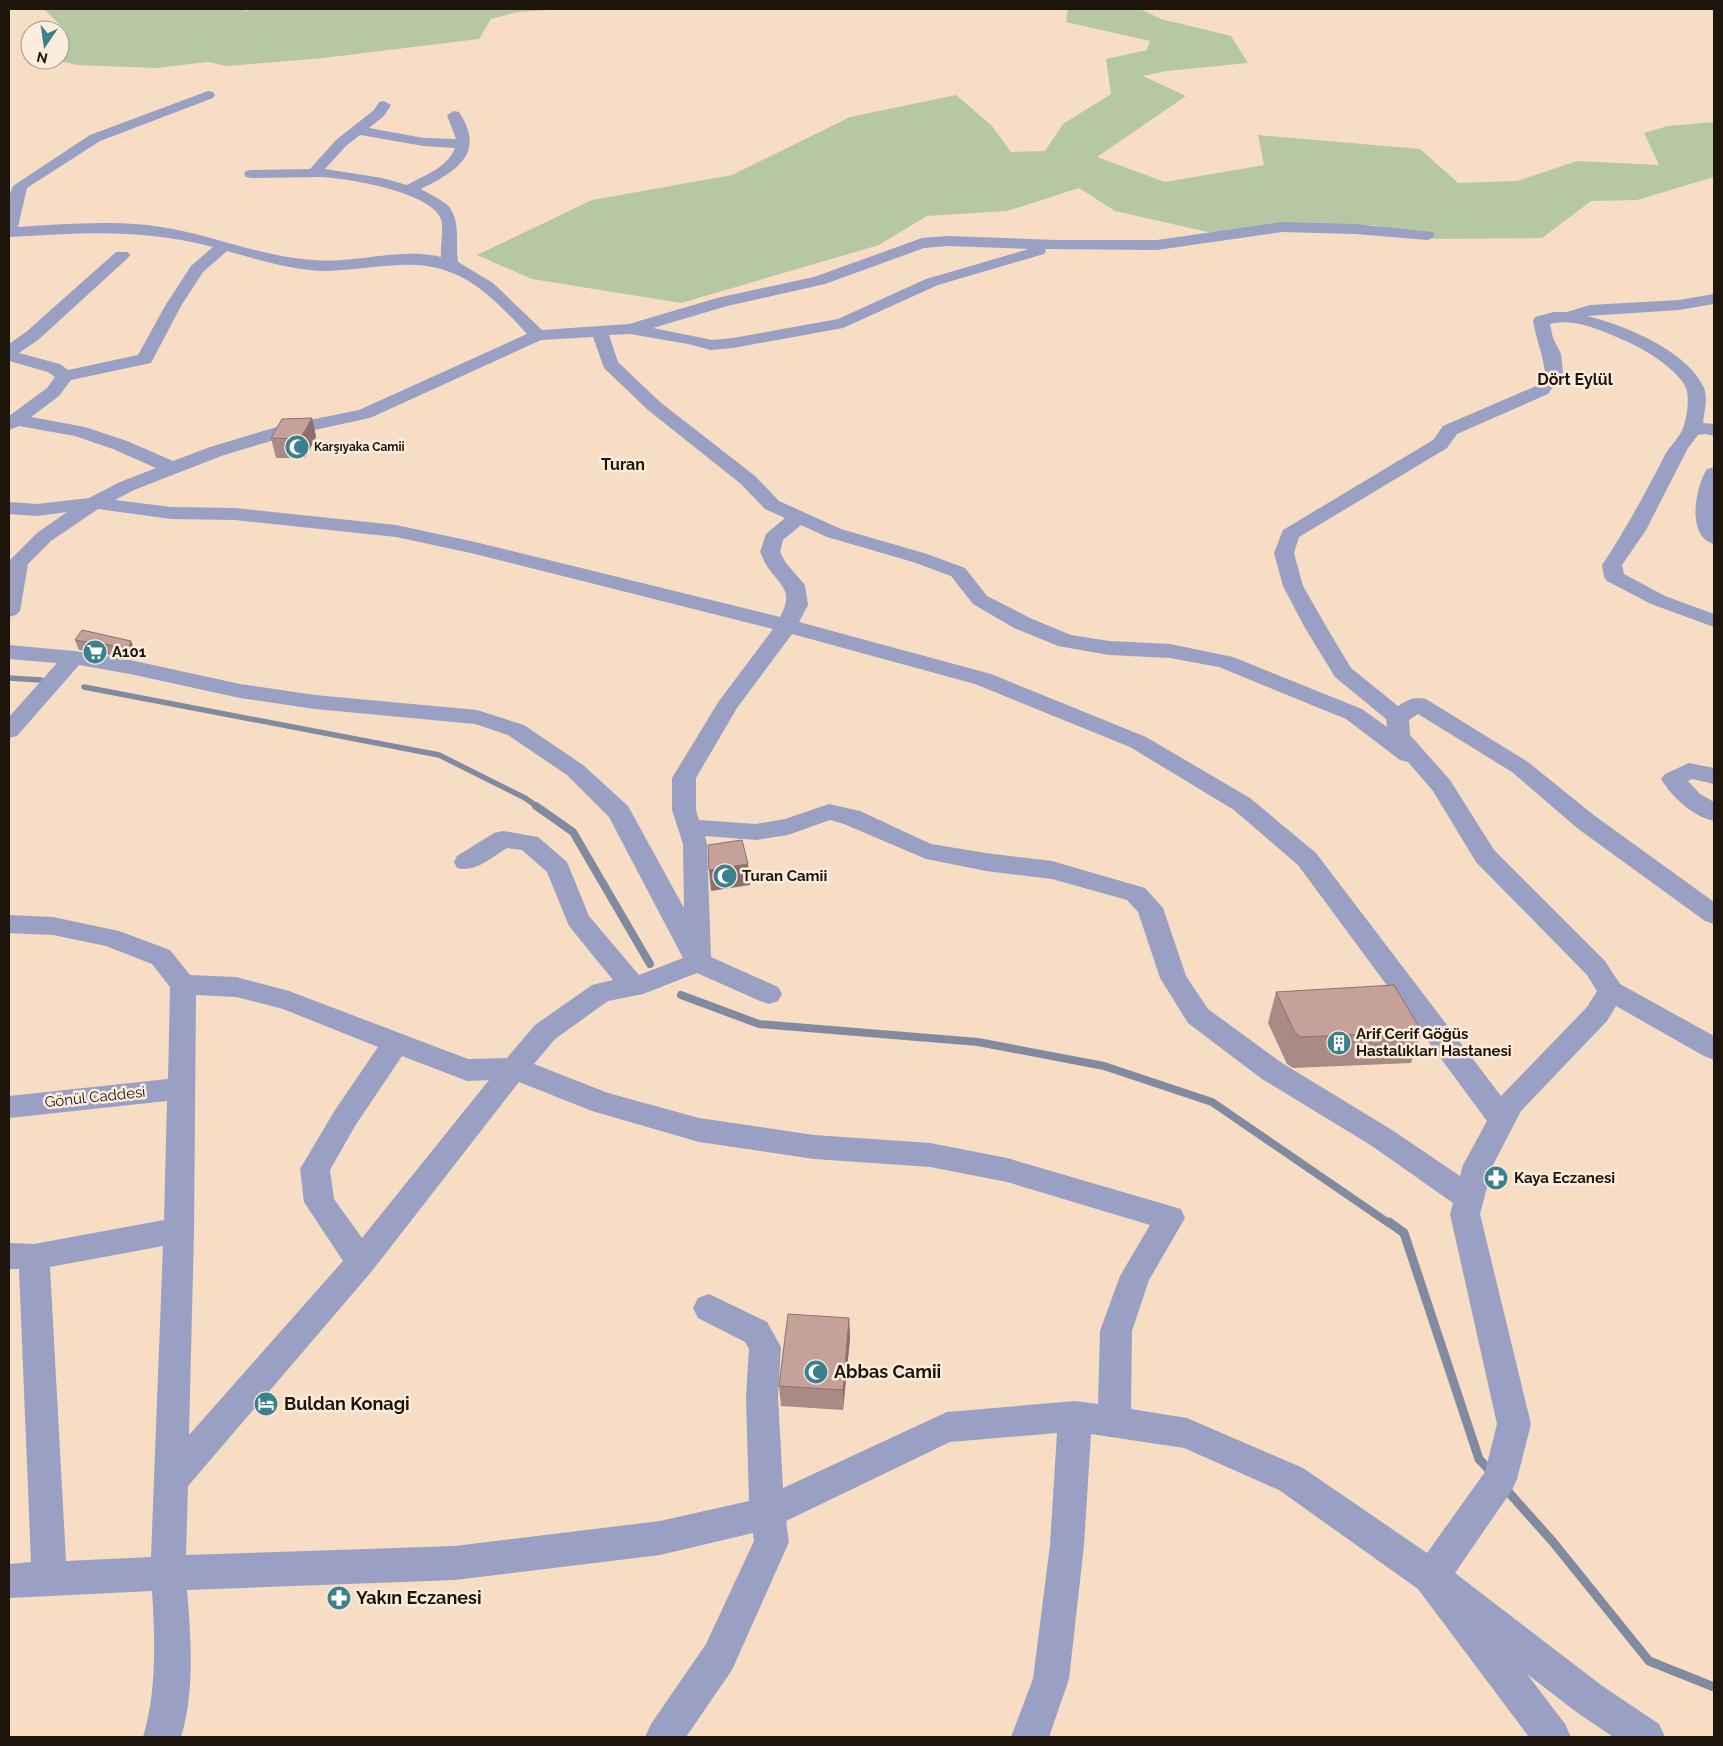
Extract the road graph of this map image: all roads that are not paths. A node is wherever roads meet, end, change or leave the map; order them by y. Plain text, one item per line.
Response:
1 (208, 95) dead end
2 (384, 105) dead end
3 (454, 115) dead end
4 (356, 130) junction
5 (462, 144) junction
6 (314, 173) junction
7 (252, 174) dead end
8 (408, 190) junction
9 (1427, 235) dead end
10 (1057, 245) junction
11 (224, 246) junction
12 (122, 255) dead end
13 (450, 264) junction
14 (1714, 300) edge
15 (1568, 317) junction
16 (630, 329) junction
17 (599, 330) junction
18 (538, 335) junction
19 (9, 354) edge
20 (65, 376) junction
21 (11, 422) edge
22 (1692, 430) junction
23 (1714, 431) edge
24 (172, 468) junction
25 (1714, 473) edge
26 (94, 503) junction
27 (10, 506) edge
28 (798, 518) junction
29 (1714, 538) edge
30 (32, 548) junction
31 (9, 611) edge
32 (1714, 621) edge
33 (787, 625) junction
34 (9, 652) edge
35 (74, 658) junction
36 (1397, 717) junction
37 (11, 728) edge
38 (1430, 772) junction
39 (1714, 776) edge
40 (1714, 813) edge
41 (689, 827) junction
42 (466, 862) dead end
43 (1714, 915) edge
44 (9, 924) edge
45 (698, 962) junction
46 (183, 985) junction
47 (634, 987) junction
48 (1611, 991) junction
49 (769, 994) dead end
50 (396, 1043) junction
51 (1714, 1049) edge
52 (514, 1068) junction
53 (182, 1088) junction
54 (9, 1107) edge
55 (1502, 1119) junction
56 (1469, 1198) junction
57 (178, 1230) junction
58 (21, 1256) edge
59 (361, 1262) junction
60 (709, 1308) dead end
61 (1075, 1416) junction
62 (1114, 1421) junction
63 (172, 1480) junction
64 (768, 1513) junction
65 (156, 1573) junction
66 (1431, 1578) junction
67 (48, 1579) junction
68 (9, 1581) edge
69 (162, 1737) edge
70 (664, 1737) edge
71 (1030, 1737) edge
72 (1552, 1737) edge
73 (1646, 1737) edge

1 - 11 street
2 - 4 street
3 - 5 street
4 - 5 street
4 - 6 street
5 - 8 street
6 - 7 street
6 - 8 street
8 - 13 street
9 - 10 street
10 - 16 street
10 - 16 street
11 - 13 street
11 - 20 street
12 - 19 street
13 - 18 street
14 - 15 street
15 - 22 street
15 - 36 street
16 - 17 street
17 - 18 street
17 - 28 street
18 - 24 street
19 - 20 street
20 - 21 street
21 - 24 street
22 - 23 street
22 - 32 street
24 - 26 street
25 - 29 street
26 - 27 street
26 - 30 street
26 - 33 street
27 - 30 street
28 - 33 street
28 - 38 street
30 - 31 street
33 - 41 street
33 - 55 street
34 - 35 street
35 - 37 street
35 - 45 street
36 - 38 street
36 - 43 street
38 - 48 street
39 - 40 street
41 - 45 street
41 - 56 street
42 - 47 street
44 - 46 street
45 - 47 street
45 - 49 street
46 - 50 street
46 - 53 street
47 - 52 street
48 - 51 street
48 - 55 street
50 - 52 street
50 - 59 street
52 - 59 street
52 - 62 street
53 - 54 street, Gönül Caddesi
53 - 57 street
55 - 56 street
56 - 66 street
57 - 58 street
57 - 63 street
58 - 67 street
59 - 63 street
60 - 64 street
61 - 62 street
61 - 64 street
61 - 71 street
62 - 66 street
63 - 65 street
64 - 65 street
64 - 70 street
65 - 67 street
65 - 69 street
66 - 72 street
66 - 73 street
67 - 68 street

